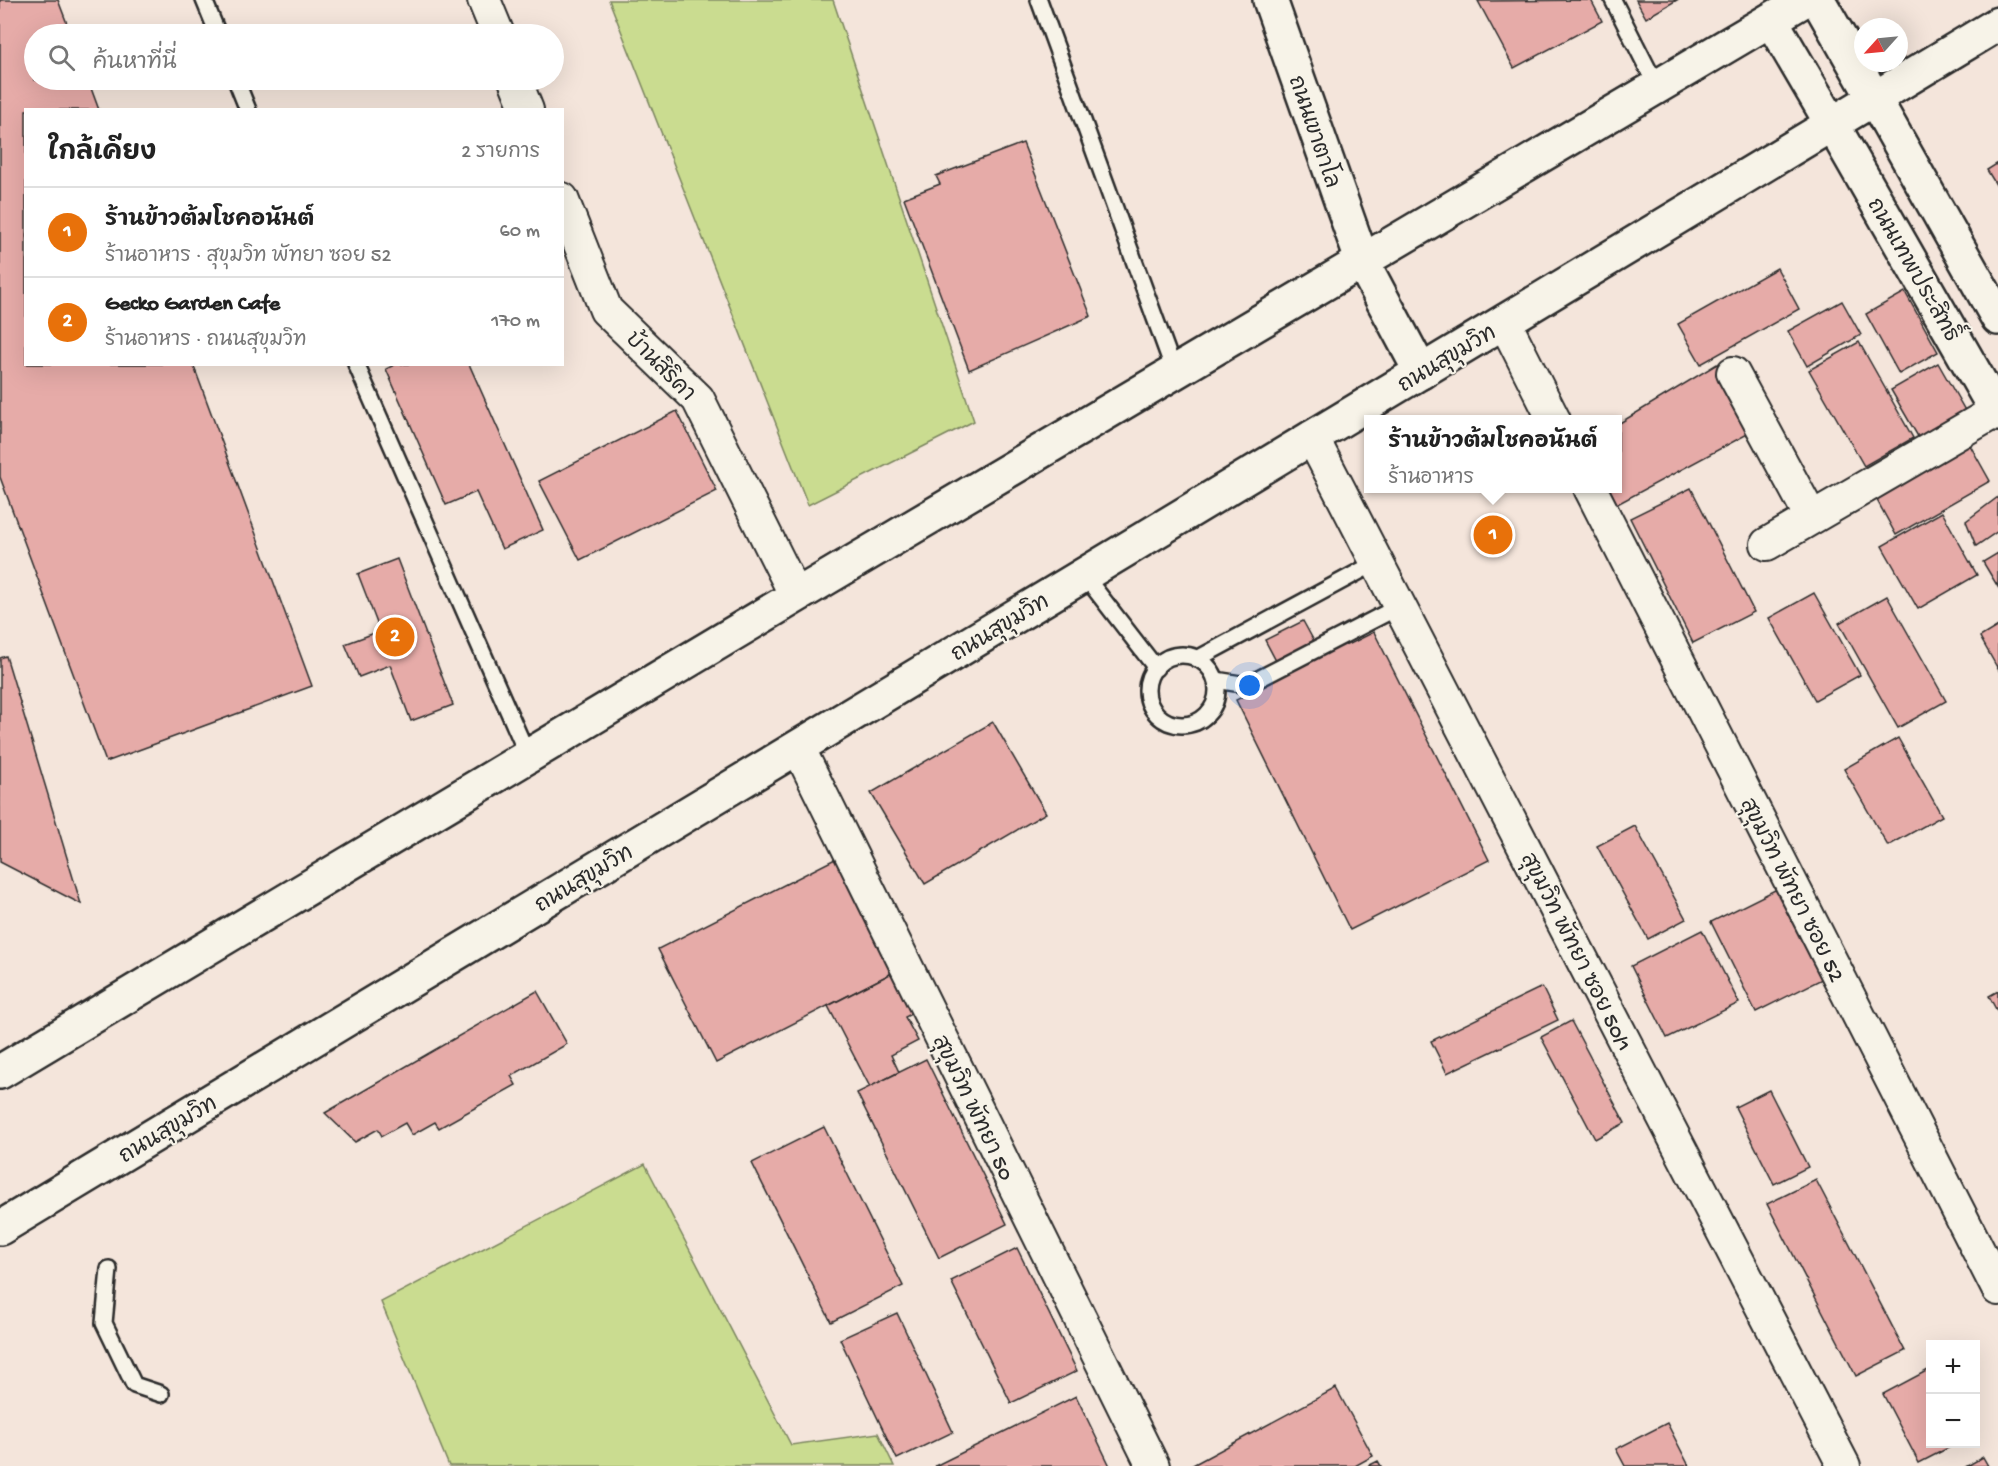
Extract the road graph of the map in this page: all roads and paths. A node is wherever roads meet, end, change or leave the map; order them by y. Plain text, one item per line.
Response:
1 (204, 0) edge
2 (484, 0) edge
3 (1039, 0) edge
4 (1270, 0) edge
5 (1613, 0) edge
6 (1795, 5) edge
7 (214, 24) edge
8 (494, 24) edge
9 (1998, 24) edge
10 (1658, 87) junction
11 (240, 90) edge
12 (519, 90) edge
13 (1874, 98) junction
14 (247, 108) edge
15 (526, 108) edge
16 (1832, 123) junction
17 (564, 204) edge
18 (1363, 262) junction
19 (1998, 318) edge
20 (1504, 321) junction
21 (357, 366) edge
22 (1421, 372) junction
23 (1175, 373) junction
24 (1733, 373) dead end
25 (1997, 413) edge
26 (1551, 415) edge
27 (1312, 437) junction
28 (1592, 493) edge
29 (1811, 517) junction
30 (1767, 544) dead end
31 (1377, 562) junction
32 (1084, 575) junction
33 (796, 596) junction
34 (1400, 606) junction
35 (1197, 659) junction
36 (1156, 668) junction
37 (1216, 680) junction
38 (798, 747) junction
39 (528, 756) junction
40 (2, 1067) edge
41 (0, 1228) edge
42 (109, 1269) dead end
43 (1998, 1289) edge
44 (161, 1394) dead end
45 (1153, 1466) edge
46 (1844, 1466) edge

1 - 7 lane
2 - 8 street
3 - 23 lane
4 - 18 main road, ถนนเขาตาโล
5 - 10 lane
6 - 10 main road
6 - 13 main road
6 - 16 main road, ถนนเทพประสิทธิ์
9 - 13 main road, ถนนสุขุมวิท
10 - 18 main road
11 - 14 lane
12 - 15 street
13 - 16 main road, ถนนสุขุมวิท
13 - 19 main road
16 - 20 main road, ถนนสุขุมวิท
16 - 25 main road, ถนนเทพประสิทธิ์
17 - 33 street, บ้านสิริคา
18 - 22 main road, ถนนเขาตาโล
18 - 23 main road
20 - 22 main road, ถนนสุขุมวิท
20 - 26 street
21 - 39 lane
22 - 27 main road, ถนนสุขุมวิท
23 - 33 main road
24 - 29 street
25 - 29 street
27 - 31 street, สุขุมวิท พัทยา ซอย 50/1
27 - 32 main road, ถนนสุขุมวิท
28 - 43 street, สุขุมวิท พัทยา ซอย 52
29 - 30 street
31 - 34 street, สุขุมวิท พัทยา ซอย 50/1
31 - 35 lane
32 - 36 lane
32 - 38 main road, ถนนสุขุมวิท
33 - 39 main road
34 - 37 lane
34 - 46 street, สุขุมวิท พัทยา ซอย 50/1
35 - 36 lane
35 - 37 lane
36 - 37 lane
38 - 41 main road, ถนนสุขุมวิท
38 - 45 street, สุขุมวิท พัทยา 50
39 - 40 main road
42 - 44 lane

